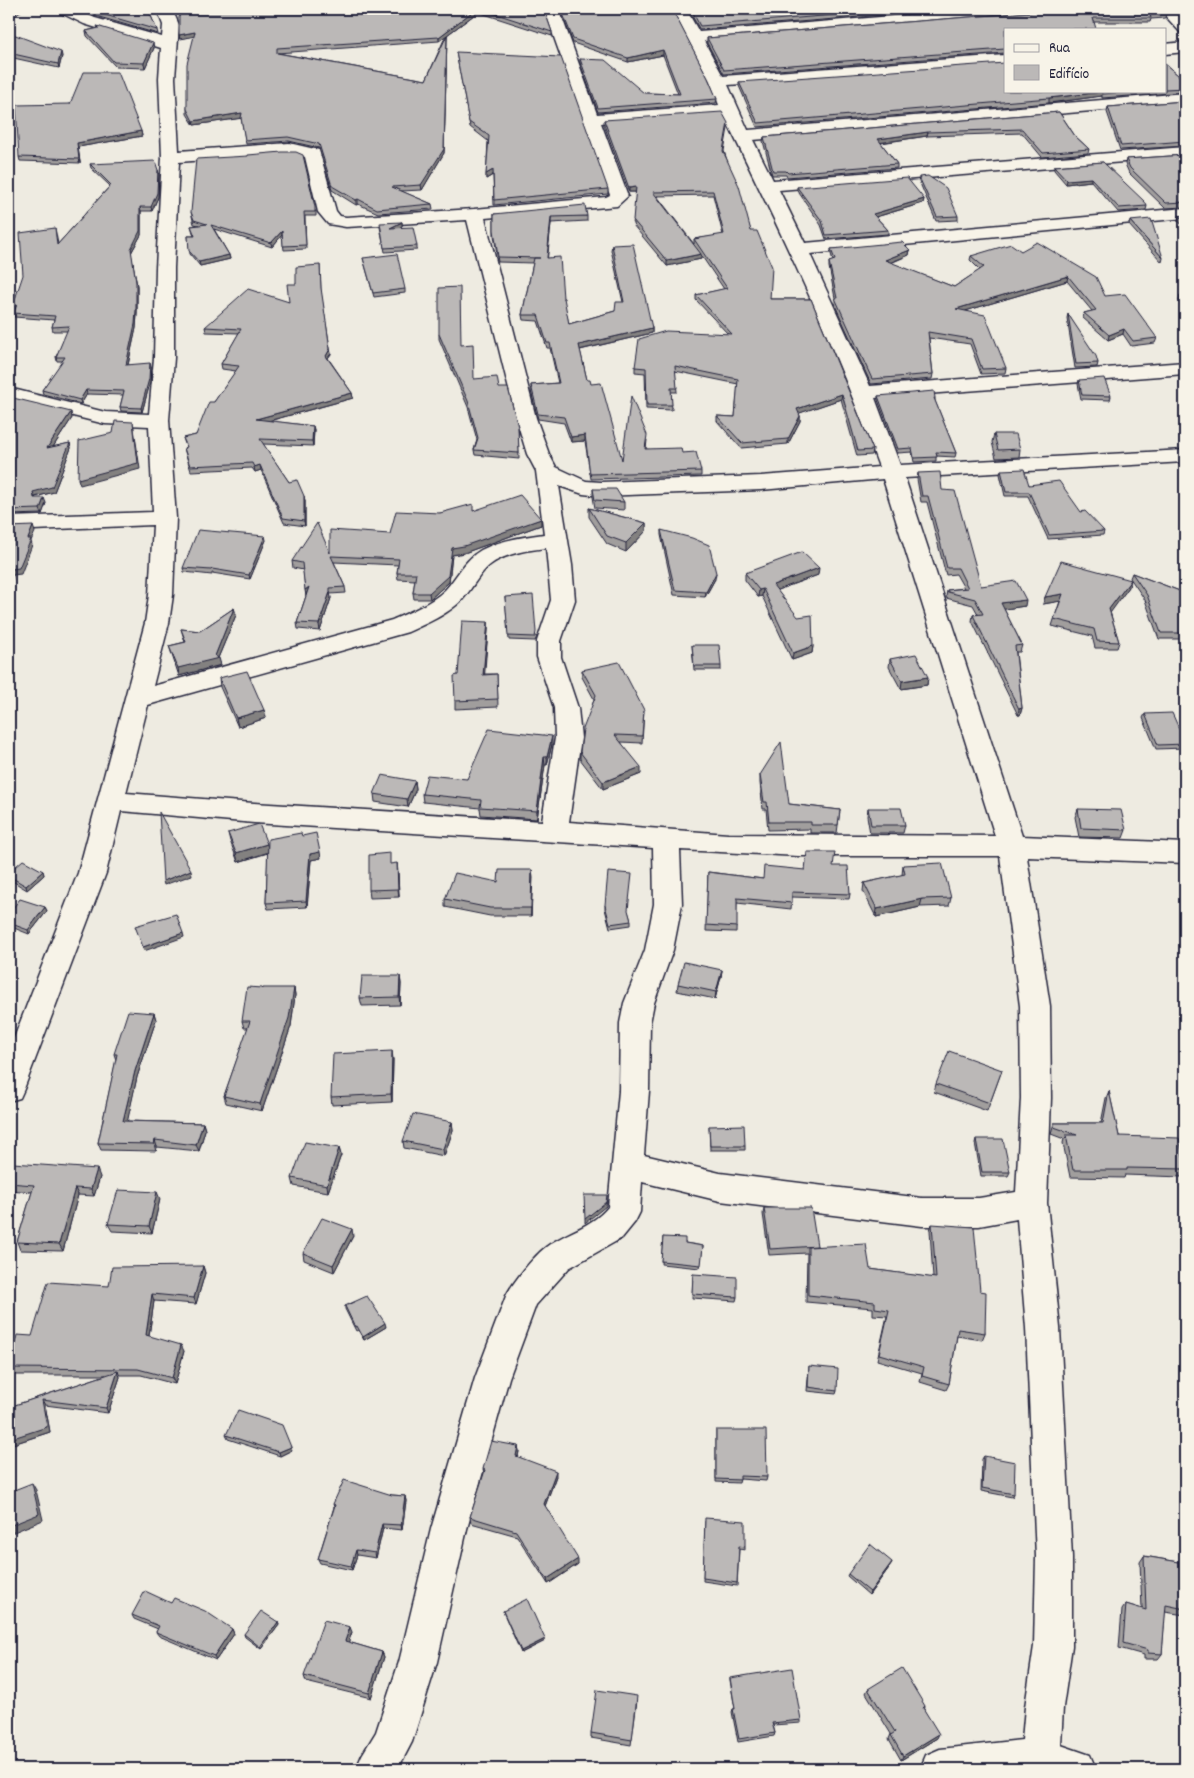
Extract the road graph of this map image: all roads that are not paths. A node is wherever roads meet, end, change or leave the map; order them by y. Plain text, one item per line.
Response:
1 (64, 9) edge
2 (165, 9) edge
3 (551, 9) edge
4 (679, 9) edge
5 (1030, 9) edge
6 (1166, 9) edge
7 (1185, 29) edge
8 (694, 37) junction
9 (169, 45) junction
10 (1185, 48) edge
11 (1166, 49) edge
12 (1004, 60) edge
13 (718, 81) junction
14 (1185, 98) edge
15 (729, 109) junction
16 (592, 119) junction
17 (743, 136) junction
18 (1185, 152) edge
19 (171, 157) junction
20 (767, 186) junction
21 (1185, 213) edge
22 (474, 214) junction
23 (799, 249) junction
24 (1185, 368) edge
25 (863, 393) junction
26 (9, 394) edge
27 (159, 420) junction
28 (1185, 456) edge
29 (547, 471) junction
30 (892, 472) junction
31 (600, 489) junction
32 (550, 505) junction
33 (164, 518) junction
34 (9, 524) edge
35 (556, 539) junction
36 (138, 699) junction
37 (112, 801) junction
38 (554, 831) junction
39 (666, 839) junction
40 (1012, 846) junction
41 (1185, 853) edge
42 (9, 1089) edge
43 (629, 1165) junction
44 (1031, 1203) junction
45 (1040, 1764) edge
46 (376, 1769) edge
47 (940, 1769) edge
48 (1076, 1769) edge

1 - 9 street
2 - 9 street
3 - 16 street
4 - 8 street
5 - 8 street
6 - 7 street
8 - 13 street
9 - 19 street
10 - 11 street
12 - 13 street
13 - 15 street
14 - 17 street
15 - 16 street
15 - 17 street
16 - 22 street
17 - 20 street
18 - 20 street
19 - 22 street
19 - 27 street
20 - 23 street
21 - 23 street
22 - 29 street
23 - 25 street
24 - 25 street
25 - 30 street
26 - 27 street
27 - 33 street
28 - 30 street
29 - 31 street
29 - 32 street
30 - 31 street
30 - 40 street
31 - 32 street
32 - 35 street
33 - 34 street
33 - 36 street
35 - 36 street
35 - 38 street
36 - 37 street
37 - 38 street
37 - 42 street
38 - 39 street
39 - 40 street
39 - 43 street
40 - 41 street
40 - 44 street
43 - 44 street
43 - 46 street
44 - 45 street
45 - 47 street
45 - 48 street

